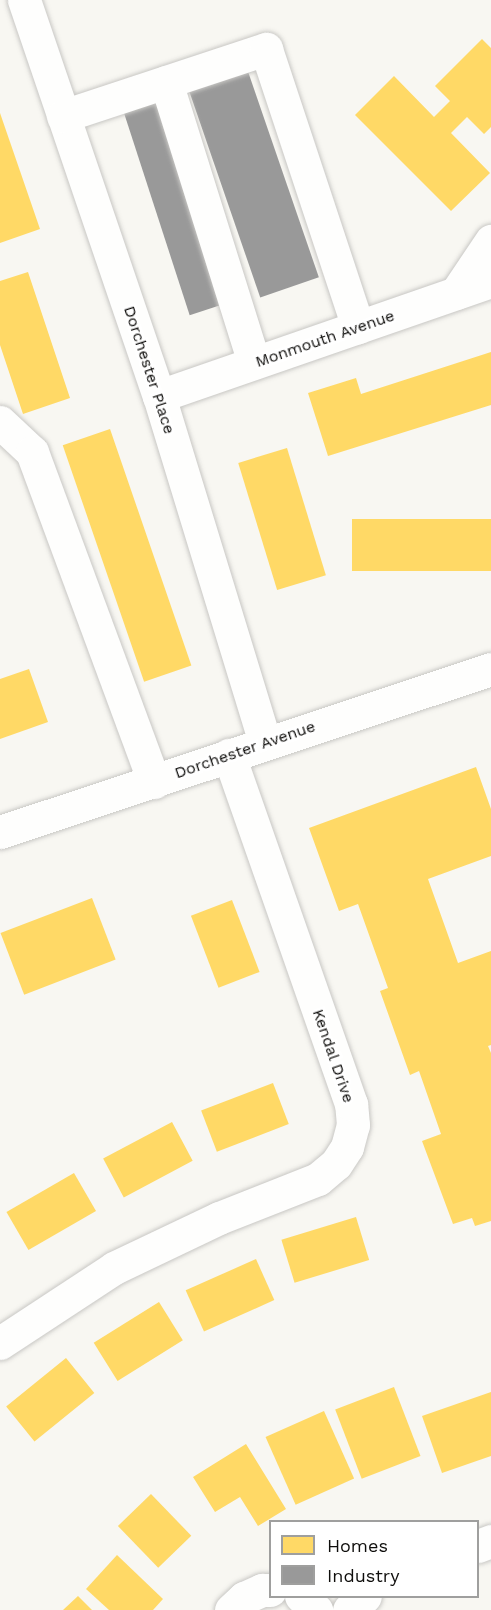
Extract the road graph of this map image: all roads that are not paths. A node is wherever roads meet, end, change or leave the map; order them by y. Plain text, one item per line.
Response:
1 (24, 0) edge
2 (166, 82) junction
3 (63, 116) junction
4 (491, 241) edge
5 (491, 281) edge
6 (456, 293) junction
7 (358, 327) junction
8 (254, 363) junction
9 (159, 396) junction
10 (0, 422) edge
11 (491, 669) edge
12 (265, 742) junction
13 (229, 755) junction
14 (154, 782) junction
15 (0, 832) edge
16 (0, 1342) edge
17 (269, 1590) edge
18 (303, 1598) edge
19 (363, 1598) edge
20 (231, 1610) edge
21 (316, 1610) edge
22 (349, 1610) edge

1 - 3 street, Dorchester Place
2 - 3 street
2 - 7 street
2 - 8 street
3 - 9 street, Dorchester Place
4 - 6 street
5 - 6 street, Monmouth Avenue
6 - 7 street, Monmouth Avenue
7 - 8 street, Monmouth Avenue
8 - 9 street, Monmouth Avenue
9 - 12 street, Dorchester Place
10 - 14 street
11 - 12 street, Dorchester Avenue
12 - 13 street, Dorchester Avenue
13 - 14 street, Dorchester Avenue
13 - 16 street, Kendal Drive
14 - 15 street, Dorchester Avenue
17 - 20 street
18 - 21 street
19 - 22 street

